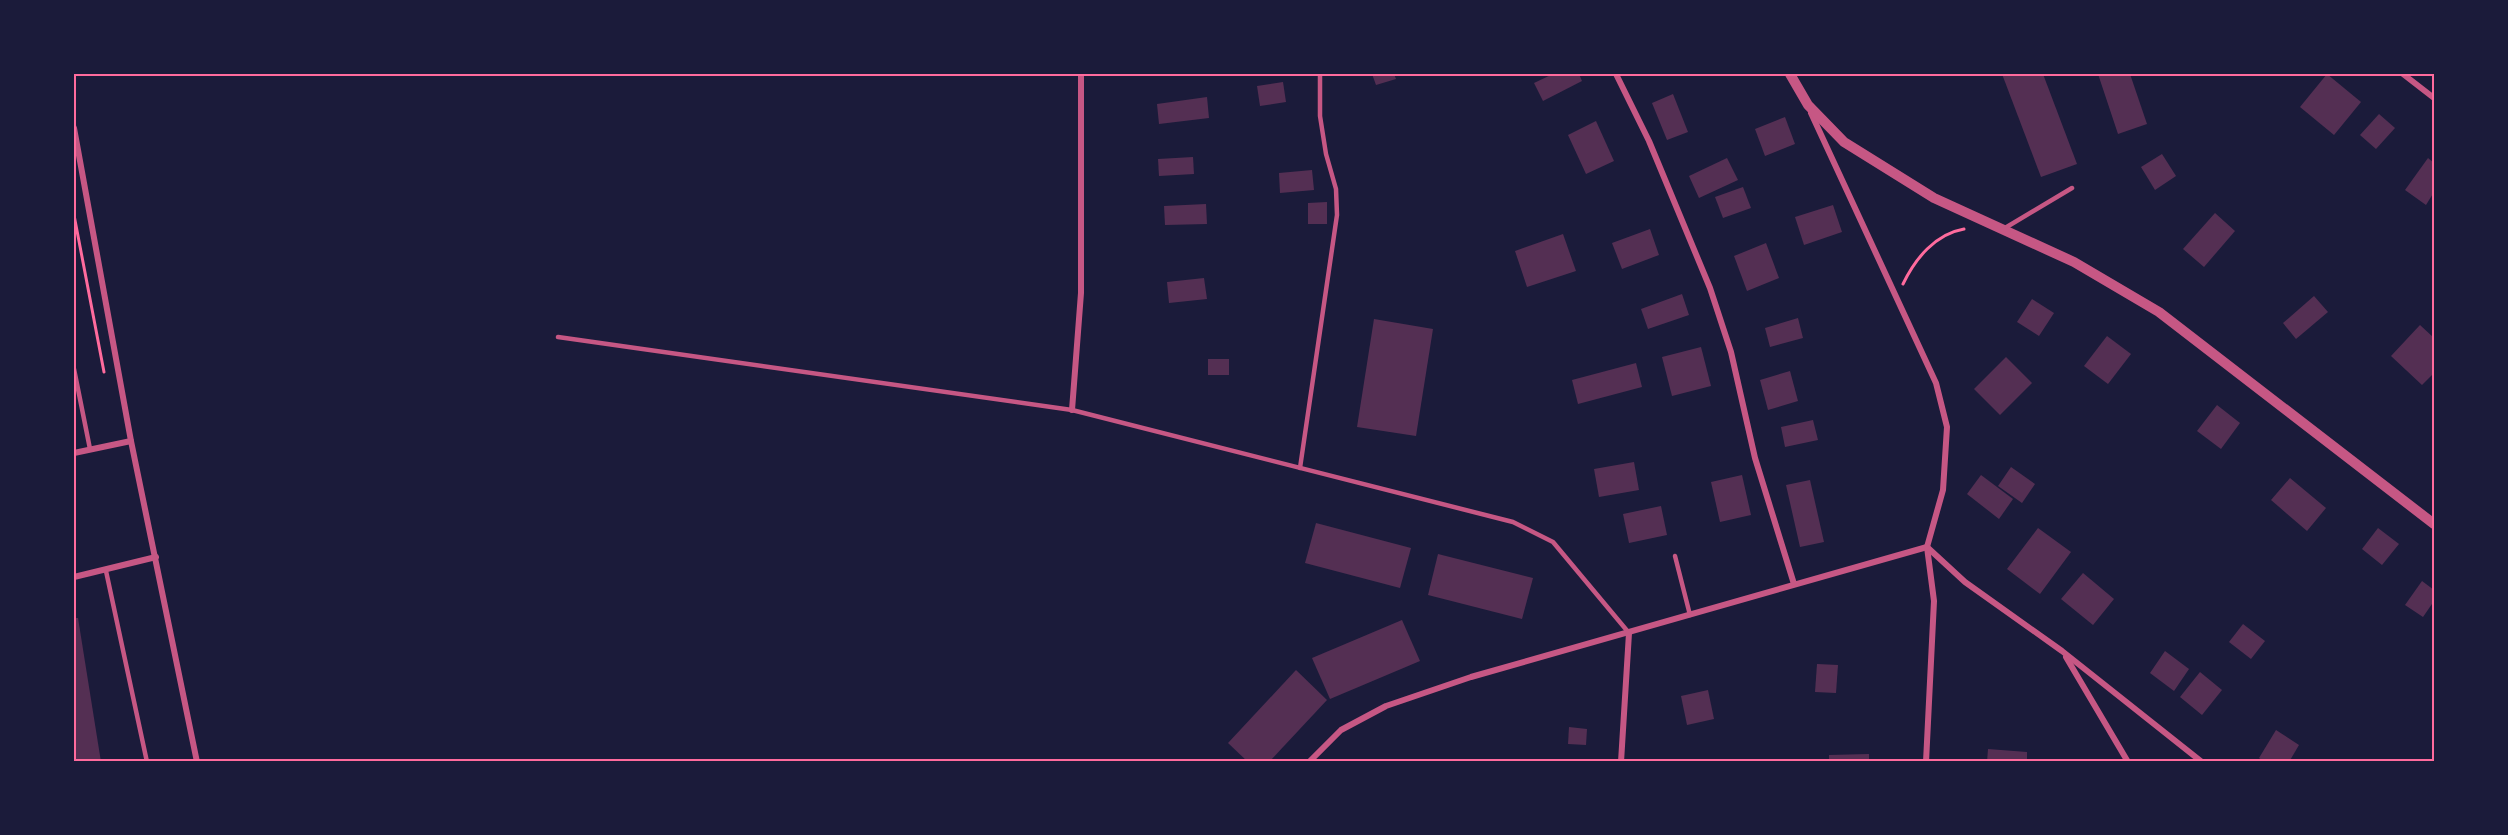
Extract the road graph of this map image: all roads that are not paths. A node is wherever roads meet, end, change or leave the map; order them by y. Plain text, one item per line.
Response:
1 (1081, 74) edge
2 (1320, 74) edge
3 (1616, 74) edge
4 (1790, 74) edge
5 (2403, 74) edge
6 (2434, 98) edge
7 (1808, 105) junction
8 (74, 128) edge
9 (2072, 188) dead end
10 (2003, 229) junction
11 (558, 338) dead end
12 (74, 369) edge
13 (1072, 410) junction
14 (131, 441) junction
15 (90, 449) junction
16 (74, 453) edge
17 (1300, 468) junction
18 (2434, 524) edge
19 (1927, 547) junction
20 (1676, 556) dead end
21 (156, 557) junction
22 (106, 571) junction
23 (74, 577) edge
24 (1794, 584) junction
25 (1690, 615) junction
26 (1629, 633) junction
27 (2062, 651) junction
28 (147, 762) edge
29 (197, 762) edge
30 (1309, 762) edge
31 (1621, 762) edge
32 (1926, 762) edge
33 (2128, 762) edge
34 (2202, 762) edge

1 - 13 street
2 - 17 lane
3 - 24 street
4 - 7 street
5 - 6 street
7 - 10 street
7 - 19 street
8 - 14 street
9 - 10 lane
10 - 18 street
11 - 13 lane
12 - 15 lane
13 - 17 lane
14 - 15 street
14 - 21 street
15 - 16 street
17 - 26 lane
19 - 24 street
19 - 27 street
19 - 32 street
20 - 25 lane
21 - 22 street
21 - 29 street
22 - 23 street
22 - 28 lane
24 - 25 street
25 - 26 street
26 - 30 street
26 - 31 street
27 - 33 street
27 - 34 street

